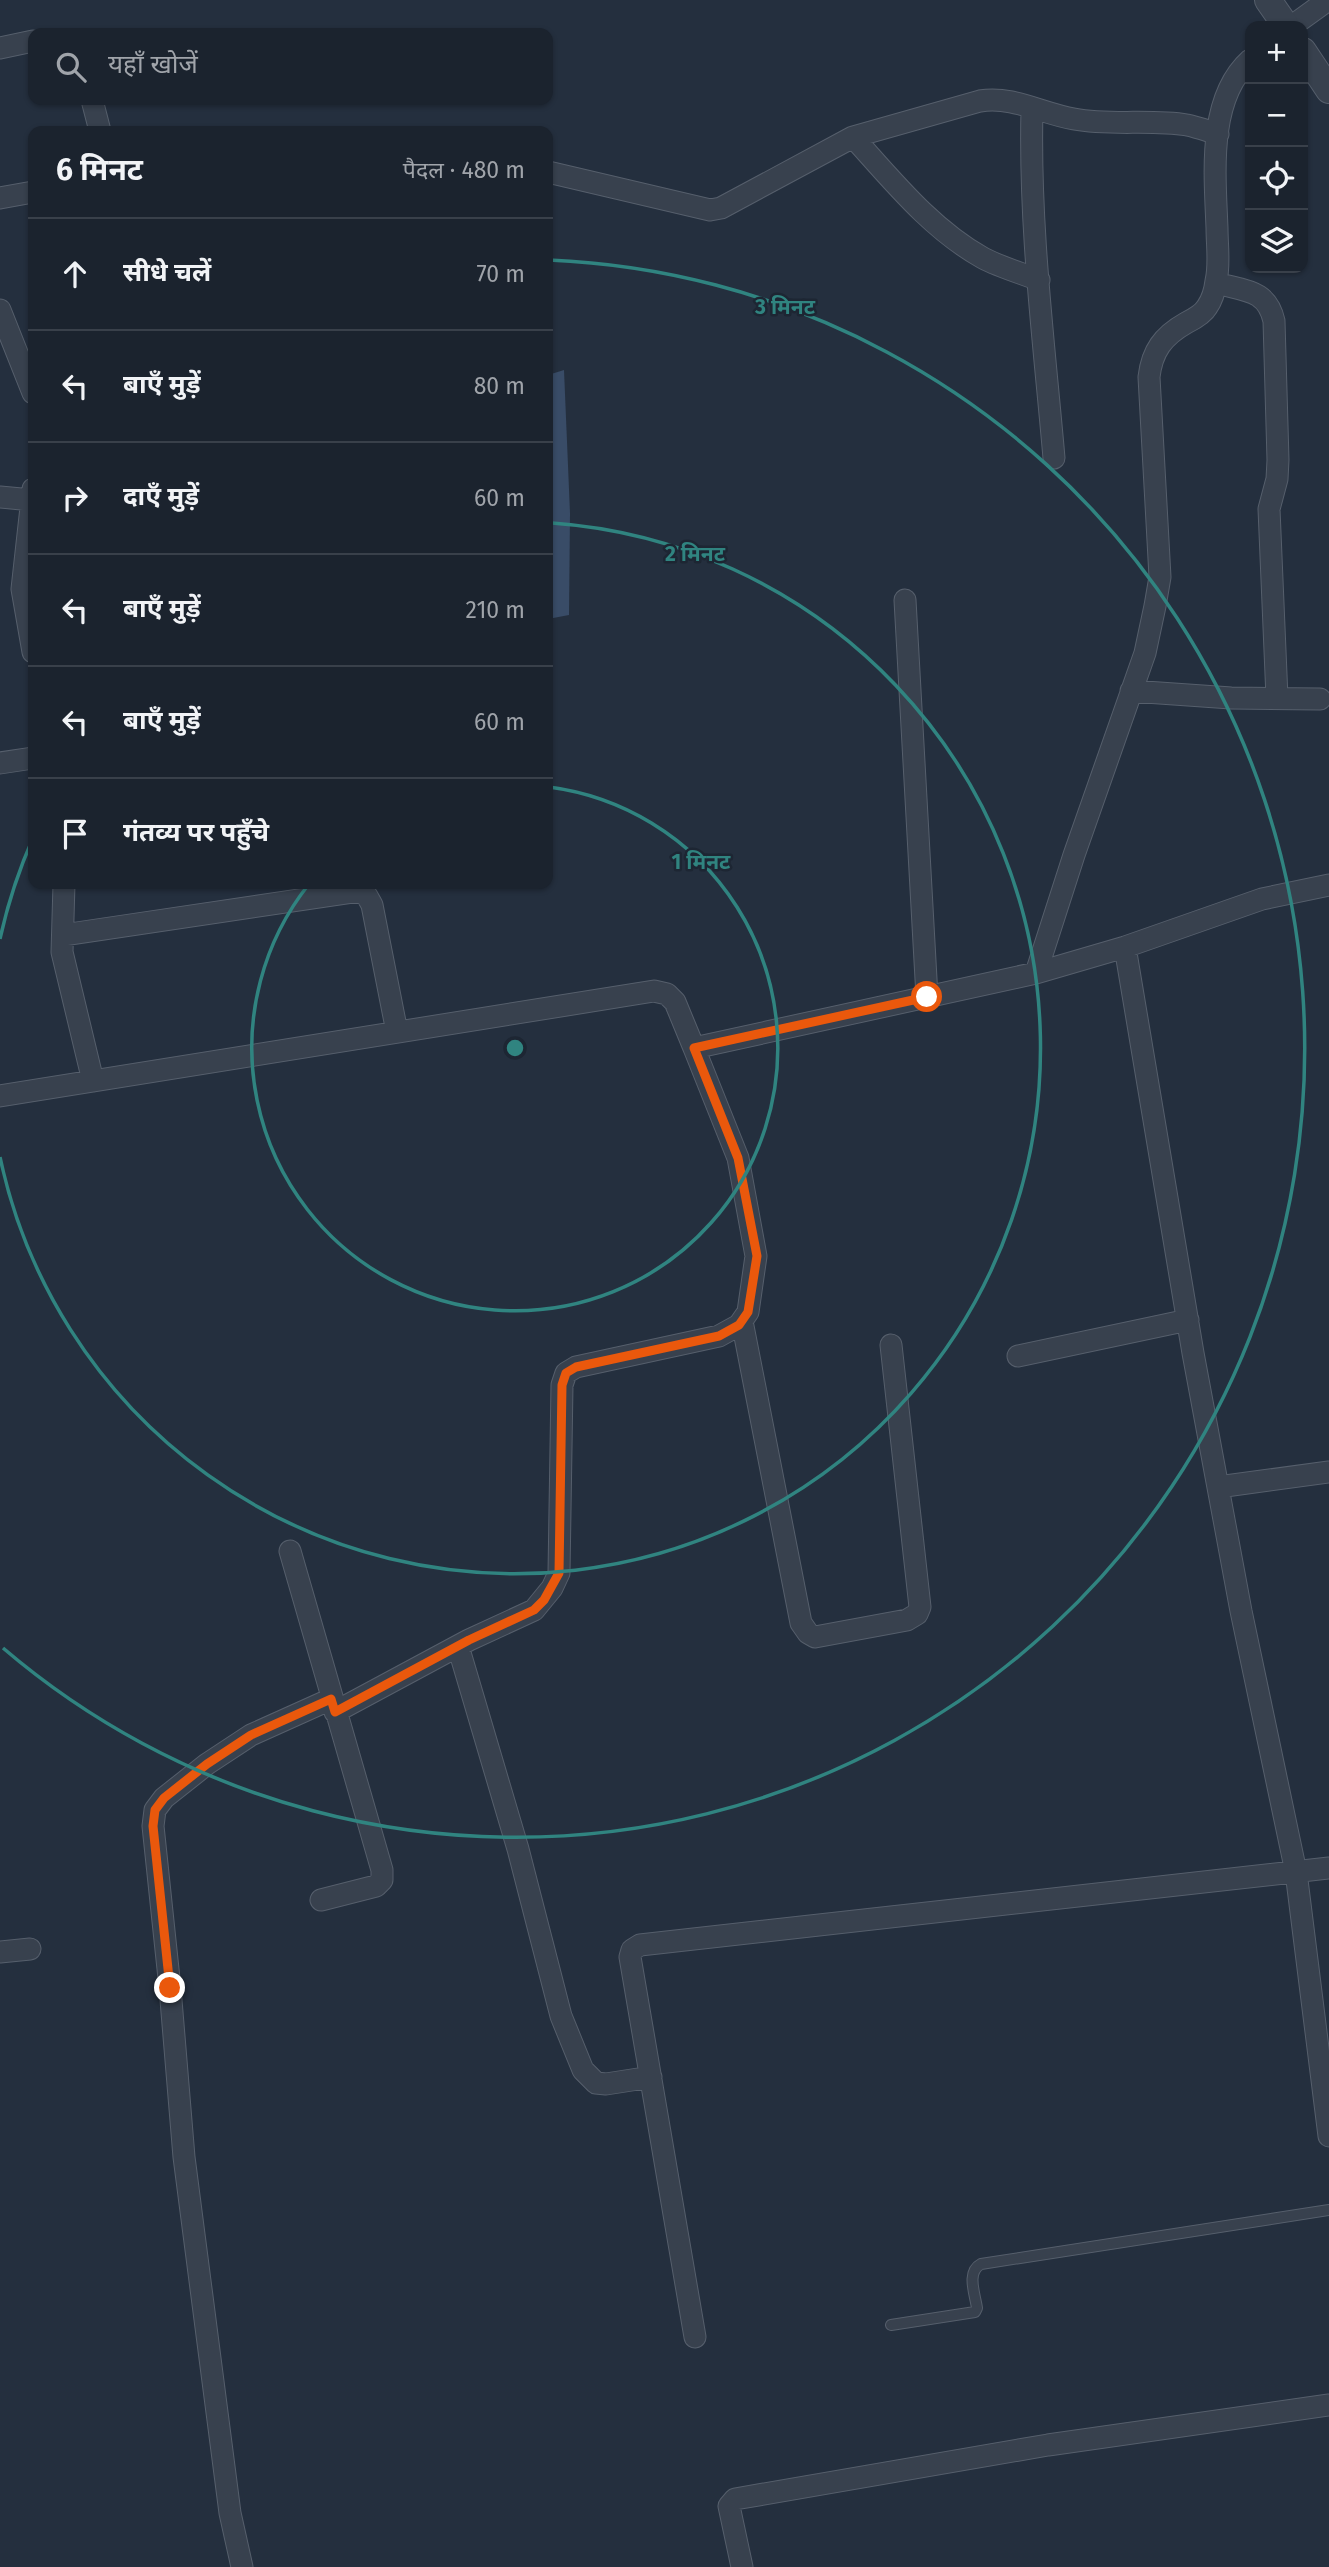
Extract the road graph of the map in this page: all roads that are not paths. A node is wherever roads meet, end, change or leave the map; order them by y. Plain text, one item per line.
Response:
1 (1268, 0) edge
2 (1328, 0) edge
3 (1283, 21) edge
4 (1299, 21) edge
5 (28, 42) edge
6 (0, 48) edge
7 (1308, 58) edge
8 (1245, 67) edge
9 (1329, 90) edge
10 (93, 105) edge
11 (1032, 109) junction
12 (99, 126) edge
13 (1218, 134) junction
14 (853, 137) junction
15 (553, 173) edge
16 (28, 193) edge
17 (0, 198) edge
18 (1039, 280) junction
19 (1216, 283) junction
20 (0, 310) edge
21 (28, 380) edge
22 (1054, 458) dead end
23 (28, 495) edge
24 (0, 496) edge
25 (28, 538) edge
26 (905, 600) dead end
27 (28, 623) edge
28 (1131, 691) junction
29 (1277, 698) junction
30 (1320, 699) dead end
31 (28, 759) edge
32 (0, 763) edge
33 (1329, 885) edge
34 (64, 889) edge
35 (62, 935) junction
36 (1125, 947) junction
37 (1036, 973) junction
38 (927, 997) junction
39 (397, 1032) junction
40 (694, 1048) junction
41 (93, 1081) junction
42 (0, 1096) edge
43 (1188, 1320) junction
44 (742, 1321) junction
45 (891, 1345) dead end
46 (1018, 1356) dead end
47 (1329, 1472) edge
48 (1218, 1487) junction
49 (290, 1551) dead end
50 (458, 1646) junction
51 (333, 1705) junction
52 (1329, 1868) edge
53 (1297, 1872) junction
54 (321, 1900) dead end
55 (30, 1949) dead end
56 (0, 1952) edge
57 (651, 2077) junction
58 (1328, 2128) edge
59 (1329, 2210) edge
60 (891, 2325) dead end
61 (695, 2337) dead end
62 (1329, 2404) edge
63 (242, 2567) edge
64 (743, 2567) edge

1 - 3 street
2 - 4 street
5 - 6 street
7 - 9 street
8 - 13 street
10 - 12 street
11 - 13 street
11 - 14 street
11 - 18 street
13 - 19 street
14 - 15 street
14 - 18 street
16 - 17 street
18 - 22 street
19 - 28 street
19 - 29 street
20 - 21 street
23 - 24 street
25 - 27 street
26 - 38 street
28 - 29 street
28 - 37 street
29 - 30 street
31 - 32 street
33 - 36 street
34 - 35 street
35 - 39 street
35 - 41 street
36 - 37 street
36 - 43 street
37 - 38 street
38 - 40 street
39 - 40 street
39 - 41 street
40 - 44 street
41 - 42 street
43 - 46 street
43 - 48 street
44 - 45 street
44 - 50 street
47 - 48 street
48 - 53 street
49 - 51 street
50 - 51 street
50 - 57 street
51 - 54 street
51 - 63 street
52 - 53 street
53 - 57 street
53 - 58 street
55 - 56 street
57 - 61 street
59 - 60 lane
62 - 64 street

